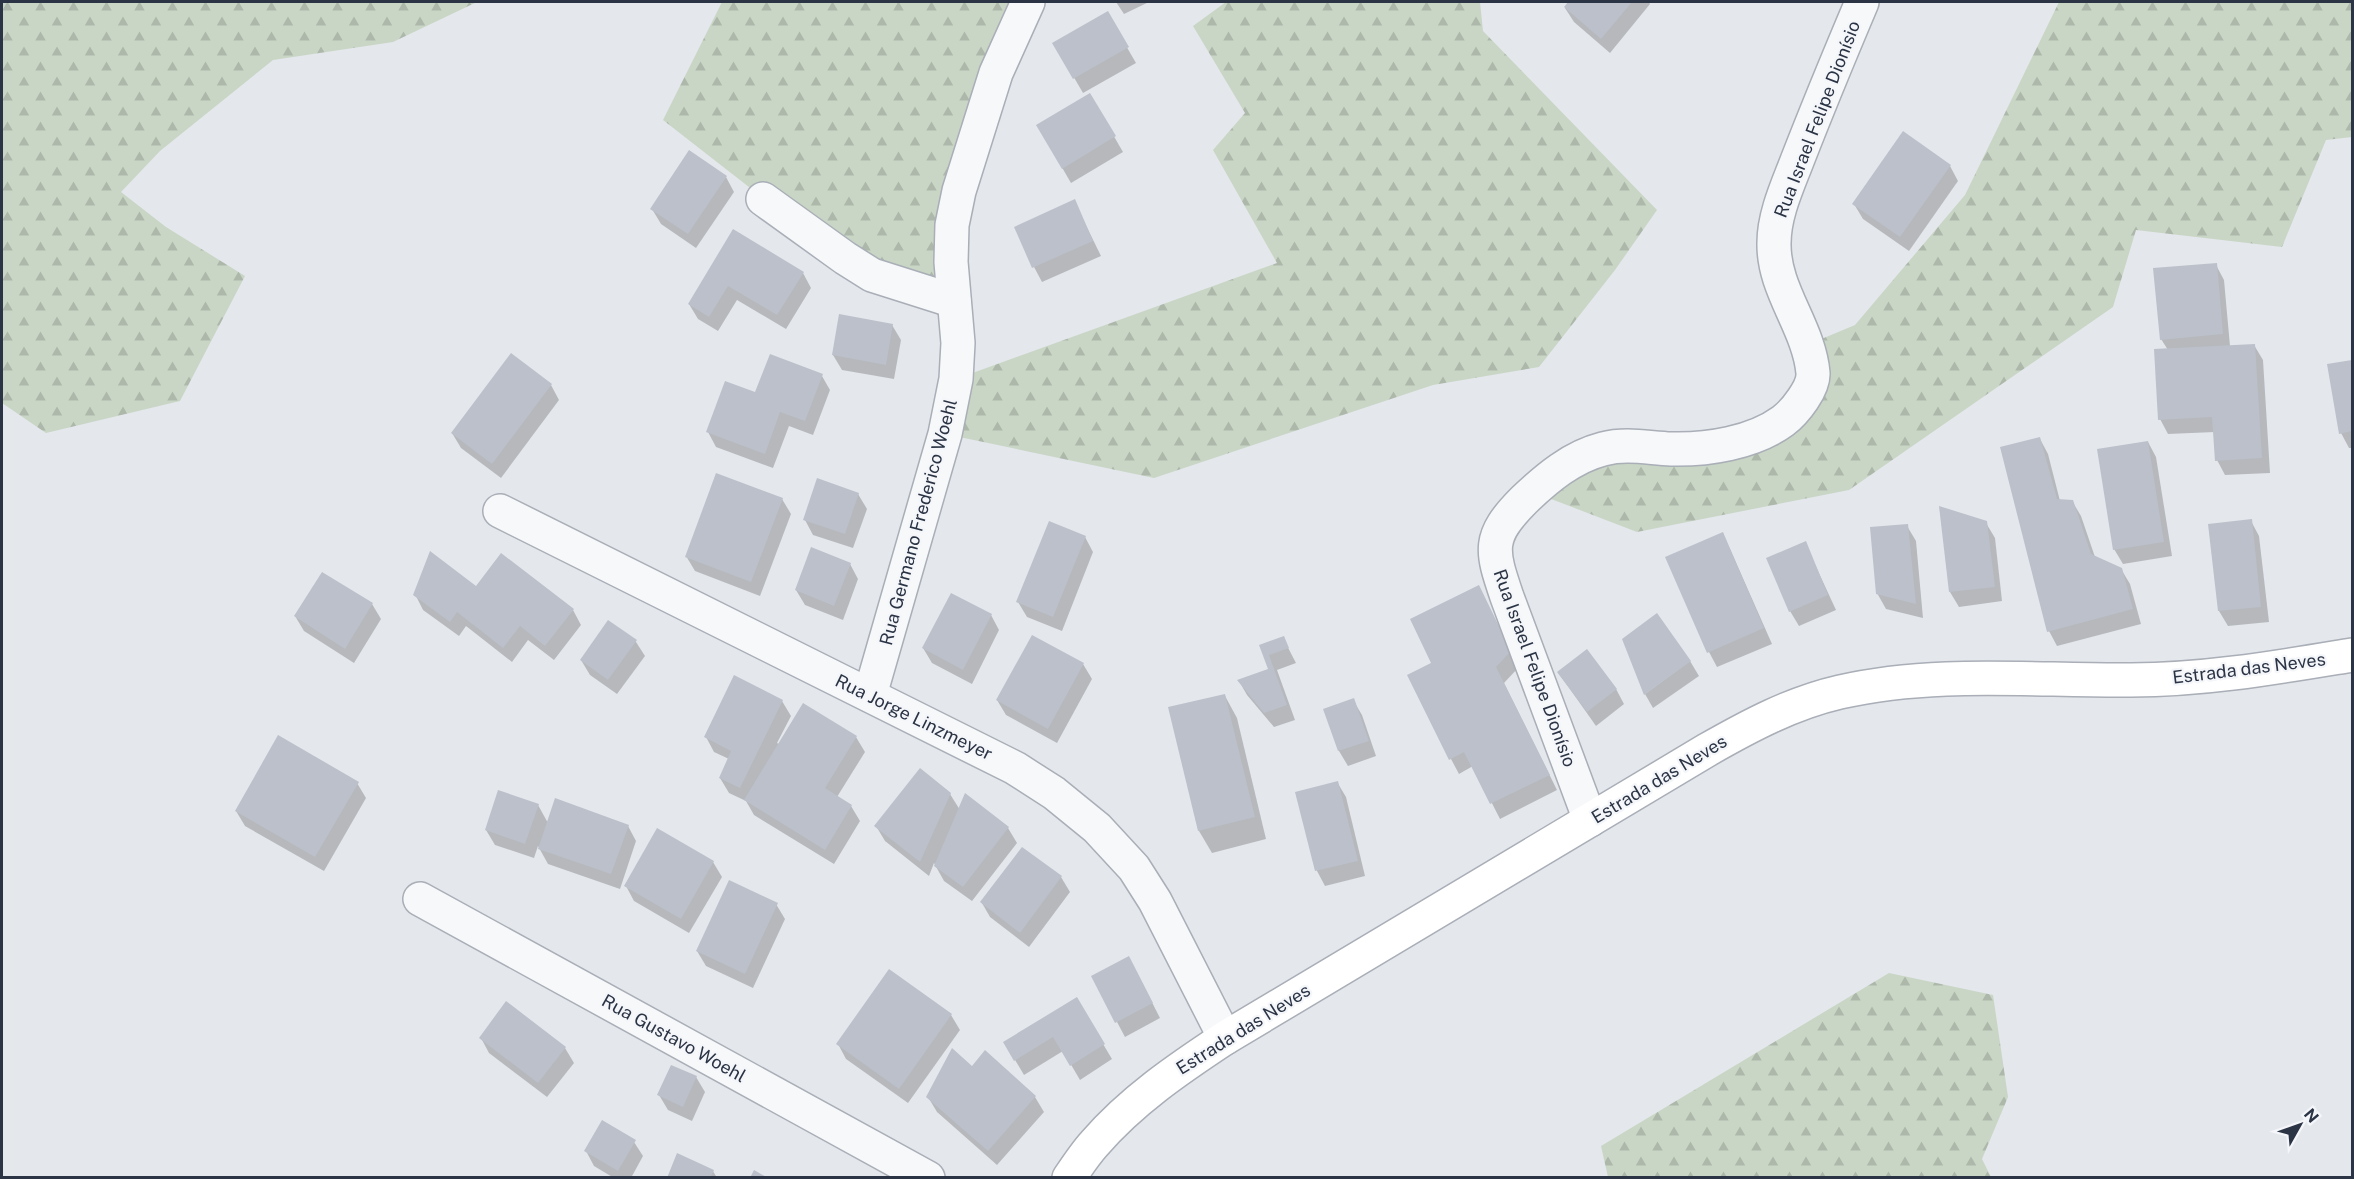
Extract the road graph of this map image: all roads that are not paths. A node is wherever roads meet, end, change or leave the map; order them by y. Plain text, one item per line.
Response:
1 (1028, 2) edge
2 (1862, 2) edge
3 (763, 199) dead end
4 (954, 301) junction
5 (500, 511) dead end
6 (2352, 655) edge
7 (870, 695) junction
8 (1590, 820) junction
9 (420, 899) dead end
10 (1224, 1038) junction
11 (928, 1178) edge
12 (1069, 1178) edge

1 - 4 street, Rua Germano Frederico Woehl
2 - 8 street, Rua Israel Felipe Dionísio
3 - 4 street
4 - 7 street, Rua Germano Frederico Woehl
5 - 7 street, Rua Jorge Linzmeyer
6 - 8 main road, Estrada das Neves
7 - 10 street, Rua Jorge Linzmeyer
8 - 10 main road, Estrada das Neves
9 - 11 street, Rua Gustavo Woehl
10 - 12 main road, Estrada das Neves

